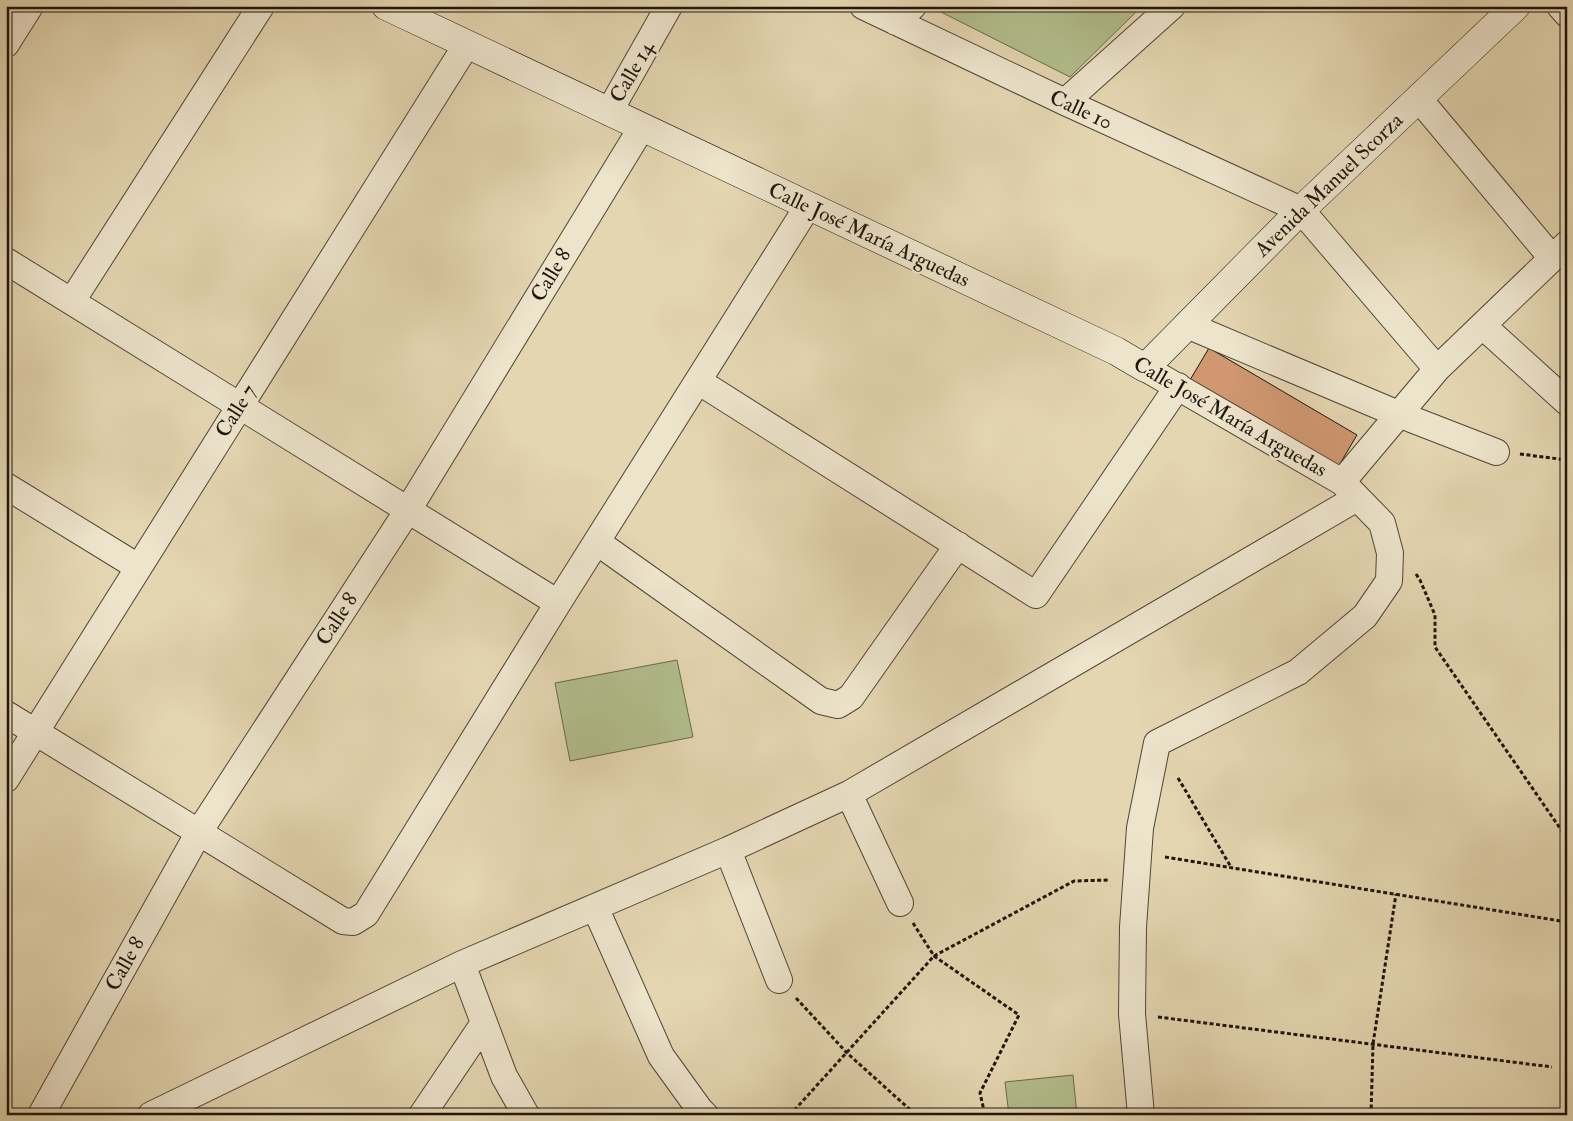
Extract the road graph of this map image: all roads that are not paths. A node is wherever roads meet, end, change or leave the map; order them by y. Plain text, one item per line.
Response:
1 (30, 6) edge
2 (261, 6) edge
3 (386, 6) edge
4 (669, 6) edge
5 (863, 6) edge
6 (1172, 6) edge
7 (1516, 6) edge
8 (1560, 6) edge
9 (904, 14) edge
10 (1567, 14) edge
11 (6, 44) edge
12 (467, 44) junction
13 (1419, 99) junction
14 (1065, 102) junction
15 (609, 112) junction
16 (642, 127) junction
17 (808, 206) junction
18 (1301, 210) junction
19 (1560, 251) edge
20 (6, 261) edge
21 (72, 302) junction
22 (1187, 325) junction
23 (1483, 326) junction
24 (1145, 368) junction
25 (1437, 369) junction
26 (698, 381) junction
27 (1178, 386) junction
28 (1567, 402) edge
29 (240, 406) junction
30 (1398, 414) junction
31 (1496, 452) road end
32 (6, 486) edge
33 (1350, 490) junction
34 (408, 510) junction
35 (597, 542) junction
36 (958, 545) junction
37 (138, 567) junction
38 (558, 603) junction
39 (6, 714) edge
40 (35, 732) junction
41 (6, 779) edge
42 (849, 794) junction
43 (199, 832) junction
44 (728, 850) junction
45 (900, 902) road end
46 (594, 907) junction
47 (462, 964) junction
48 (779, 980) road end
49 (484, 1023) junction
50 (41, 1115) edge
51 (150, 1115) edge
52 (422, 1115) edge
53 (526, 1115) edge
54 (706, 1115) edge
55 (1141, 1115) edge

1 - 11 street
2 - 21 street
3 - 12 street, Calle José María Arguedas
4 - 15 street, Calle 14
5 - 9 street, Calle 10
6 - 14 street
7 - 13 street, Avenida Manuel Scorza
8 - 10 street
9 - 14 street, Calle 10
12 - 15 street, Calle José María Arguedas
12 - 29 street, Calle 7
13 - 18 street, Avenida Manuel Scorza
13 - 19 street
14 - 18 street, Calle 10
15 - 16 street, Calle José María Arguedas
16 - 17 street, Calle José María Arguedas
16 - 34 street, Calle 8
17 - 24 street, Calle José María Arguedas
17 - 26 street
18 - 22 street, Avenida Manuel Scorza
18 - 25 street
19 - 23 street
20 - 21 street
21 - 29 street
22 - 24 street, Avenida Manuel Scorza
22 - 30 street
23 - 25 street
23 - 28 street
24 - 27 street, Calle José María Arguedas
25 - 30 street
26 - 35 street
26 - 36 street
27 - 33 street, Calle José María Arguedas
27 - 36 street
29 - 34 street
29 - 37 street, Calle 7
30 - 31 street
30 - 33 street
32 - 37 street
33 - 42 street
33 - 55 street, Calle José María Arguedas
34 - 38 street
34 - 43 street, Calle 8
35 - 36 street
35 - 38 street
37 - 40 street, Calle 7
38 - 43 street
39 - 40 street
40 - 41 street, Calle 7
40 - 43 street
42 - 44 street
42 - 45 street
43 - 50 street, Calle 8
44 - 46 street
44 - 48 street
46 - 47 street
46 - 54 street
47 - 49 street
47 - 51 street
49 - 52 street
49 - 53 street

